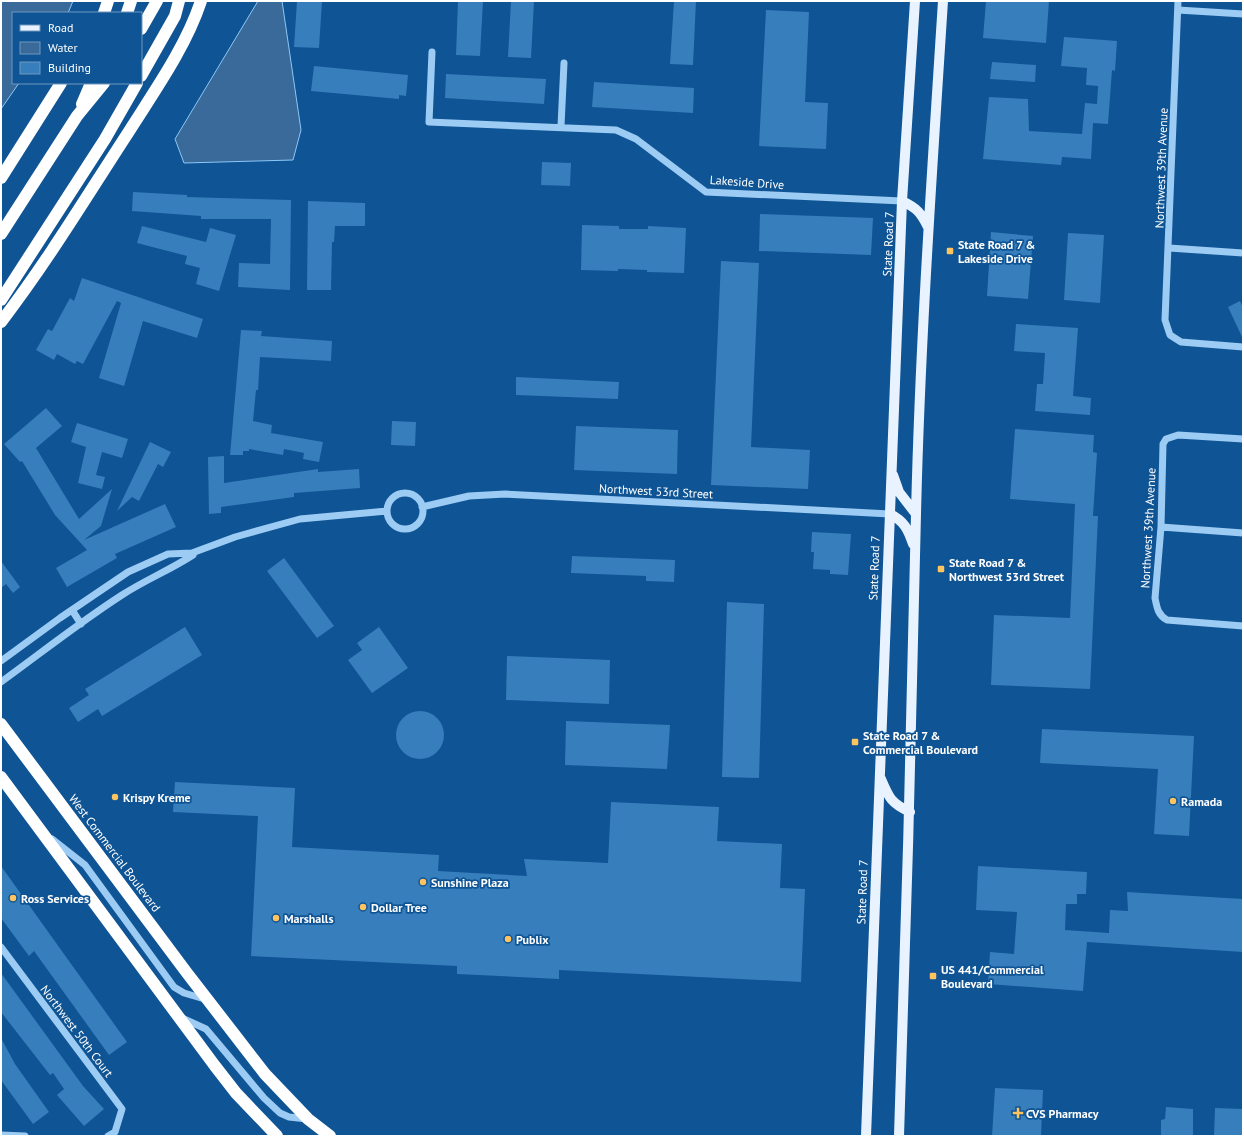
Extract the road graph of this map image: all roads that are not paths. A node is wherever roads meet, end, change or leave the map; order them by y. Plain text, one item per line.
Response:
1 (108, 1) edge
2 (131, 1) edge
3 (157, 1) edge
4 (179, 1) edge
5 (201, 1) edge
6 (915, 1) edge
7 (943, 1) edge
8 (1178, 1) edge
9 (1178, 10) junction
10 (104, 12) edge
11 (127, 12) edge
12 (1243, 14) edge
13 (142, 27) edge
14 (432, 52) dead end
15 (564, 63) dead end
16 (142, 74) edge
17 (60, 84) edge
18 (91, 84) edge
19 (103, 84) edge
20 (136, 84) edge
21 (77, 116) junction
22 (561, 126) junction
23 (1, 178) edge
24 (902, 202) junction
25 (929, 229) junction
26 (1, 234) edge
27 (1169, 248) junction
28 (1243, 253) edge
29 (1, 300) edge
30 (1, 322) edge
31 (1243, 347) edge
32 (1243, 439) edge
33 (891, 467) junction
34 (422, 507) junction
35 (387, 511) junction
36 (890, 514) junction
37 (916, 514) junction
38 (1161, 527) junction
39 (1243, 533) edge
40 (916, 553) junction
41 (193, 554) junction
42 (72, 610) junction
43 (81, 624) junction
44 (1243, 626) edge
45 (1, 661) edge
46 (1, 682) edge
47 (1, 724) edge
48 (879, 773) junction
49 (1, 777) edge
50 (910, 812) junction
51 (40, 830) junction
52 (1, 947) edge
53 (208, 1000) junction
54 (177, 1016) junction
55 (308, 1119) junction
56 (1, 1135) edge
57 (25, 1136) edge
58 (108, 1136) edge
59 (277, 1136) edge
60 (330, 1136) edge
61 (866, 1136) edge
62 (899, 1136) edge

1 - 10 highway
2 - 11 highway
3 - 13 highway
4 - 16 highway
5 - 30 highway
6 - 24 main road, State Road 7
7 - 25 main road
8 - 9 street, Northwest 39th Avenue
9 - 12 street
9 - 27 street, Northwest 39th Avenue
14 - 22 street, Lakeside Drive
15 - 22 street
17 - 23 highway
18 - 21 highway
19 - 21 highway
20 - 29 highway
21 - 26 highway
22 - 24 street, Lakeside Drive
24 - 25 main road
24 - 33 main road, State Road 7
25 - 37 main road
27 - 28 street
27 - 31 street, Northwest 39th Avenue
32 - 38 street, Northwest 39th Avenue
33 - 36 main road, State Road 7
33 - 37 main road
34 - 35 street
34 - 35 street
34 - 36 street, Northwest 53rd Street
35 - 41 street
36 - 40 main road
36 - 48 main road, State Road 7
37 - 40 main road
38 - 39 street
38 - 44 street, Northwest 39th Avenue
40 - 50 main road
41 - 42 street
41 - 43 street
42 - 43 street
42 - 45 street
43 - 46 street
47 - 53 highway, West Commercial Boulevard
48 - 50 main road
48 - 61 main road, State Road 7
49 - 51 highway
50 - 62 main road
51 - 53 street
51 - 54 highway
52 - 58 street, Northwest 50th Court
53 - 55 highway, West Commercial Boulevard
54 - 55 street
54 - 59 highway
55 - 60 highway, West Commercial Boulevard
56 - 57 street

